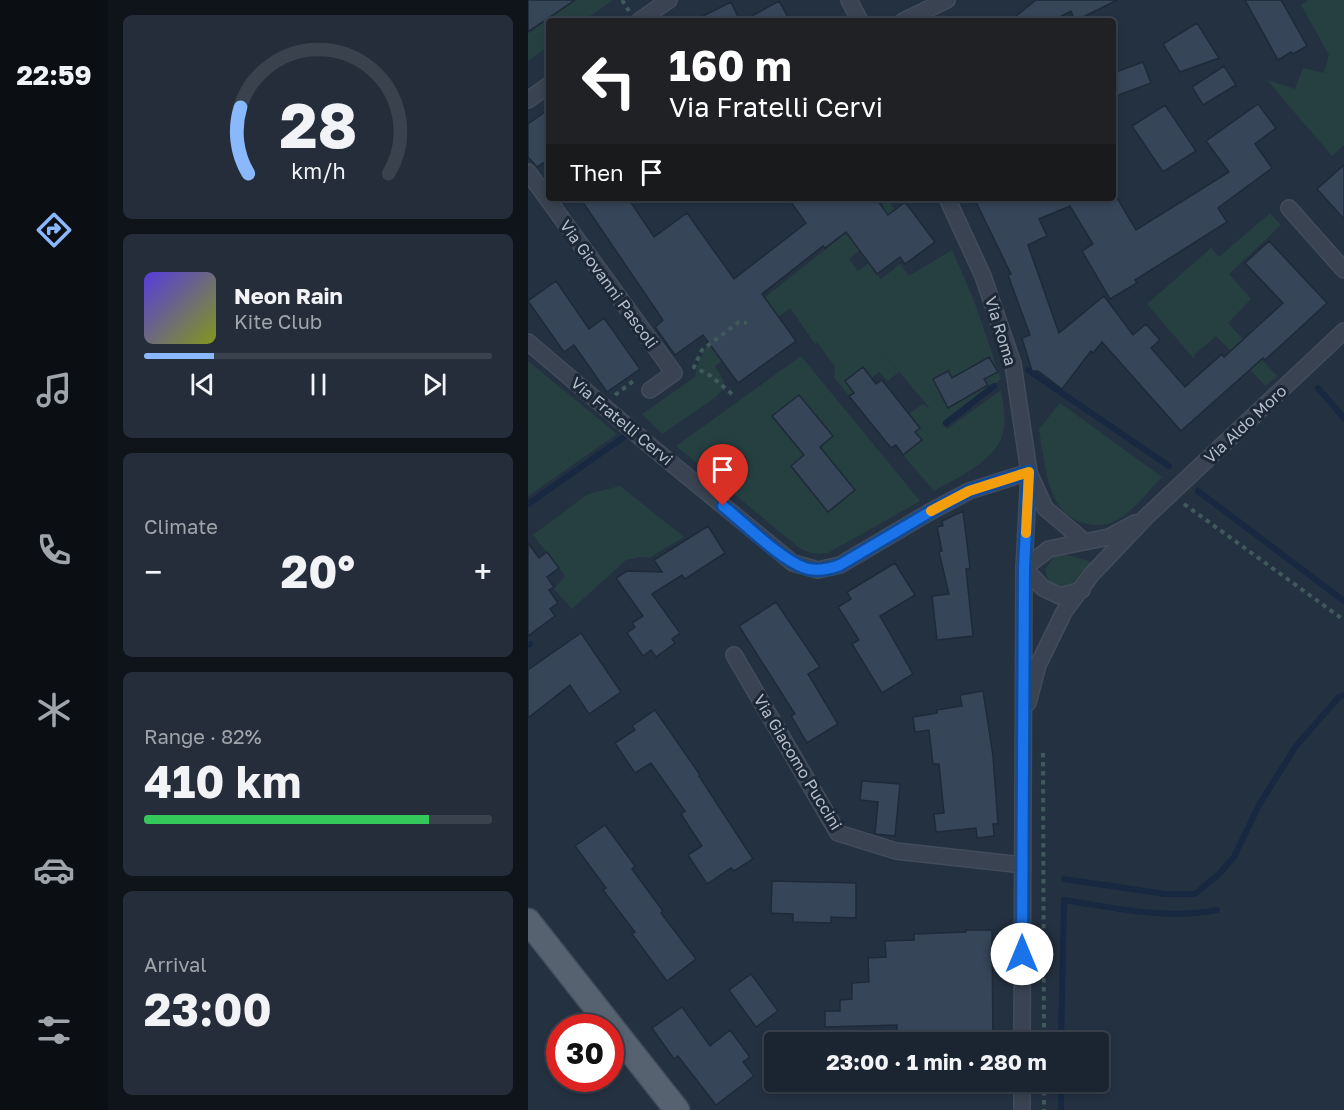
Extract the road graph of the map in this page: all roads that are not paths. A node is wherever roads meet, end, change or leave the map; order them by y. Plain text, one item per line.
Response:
1 (669, 0) edge
2 (849, 0) edge
3 (947, 0) edge
4 (643, 18) edge
5 (855, 18) edge
6 (909, 18) edge
7 (546, 87) edge
8 (528, 100) edge
9 (528, 172) edge
10 (546, 197) edge
11 (549, 201) edge
12 (948, 201) edge
13 (1289, 208) dead end
14 (1344, 270) edge
15 (1344, 331) edge
16 (528, 342) edge
17 (650, 390) dead end
18 (1029, 472) junction
19 (1146, 517) junction
20 (1085, 542) junction
21 (1024, 568) junction
22 (1082, 590) junction
23 (734, 655) dead end
24 (1023, 723) junction
25 (1023, 865) junction
26 (528, 921) edge
27 (1022, 1032) edge
28 (1022, 1092) edge
29 (677, 1110) edge
30 (1022, 1110) edge

1 - 4 street
2 - 5 street
3 - 6 street
7 - 8 street
9 - 10 street, Via Giovanni Pascoli
11 - 17 street, Via Giovanni Pascoli
12 - 18 street, Via Roma
13 - 14 street
15 - 19 street, Via Aldo Moro
16 - 18 street, Via Fratelli Cervi
18 - 20 street
18 - 21 street
19 - 20 street
19 - 22 street
20 - 21 street
21 - 22 street
21 - 24 street
22 - 24 street
23 - 25 street, Via Giacomo Puccini
24 - 25 street
25 - 27 street
26 - 29 main road
28 - 30 street

